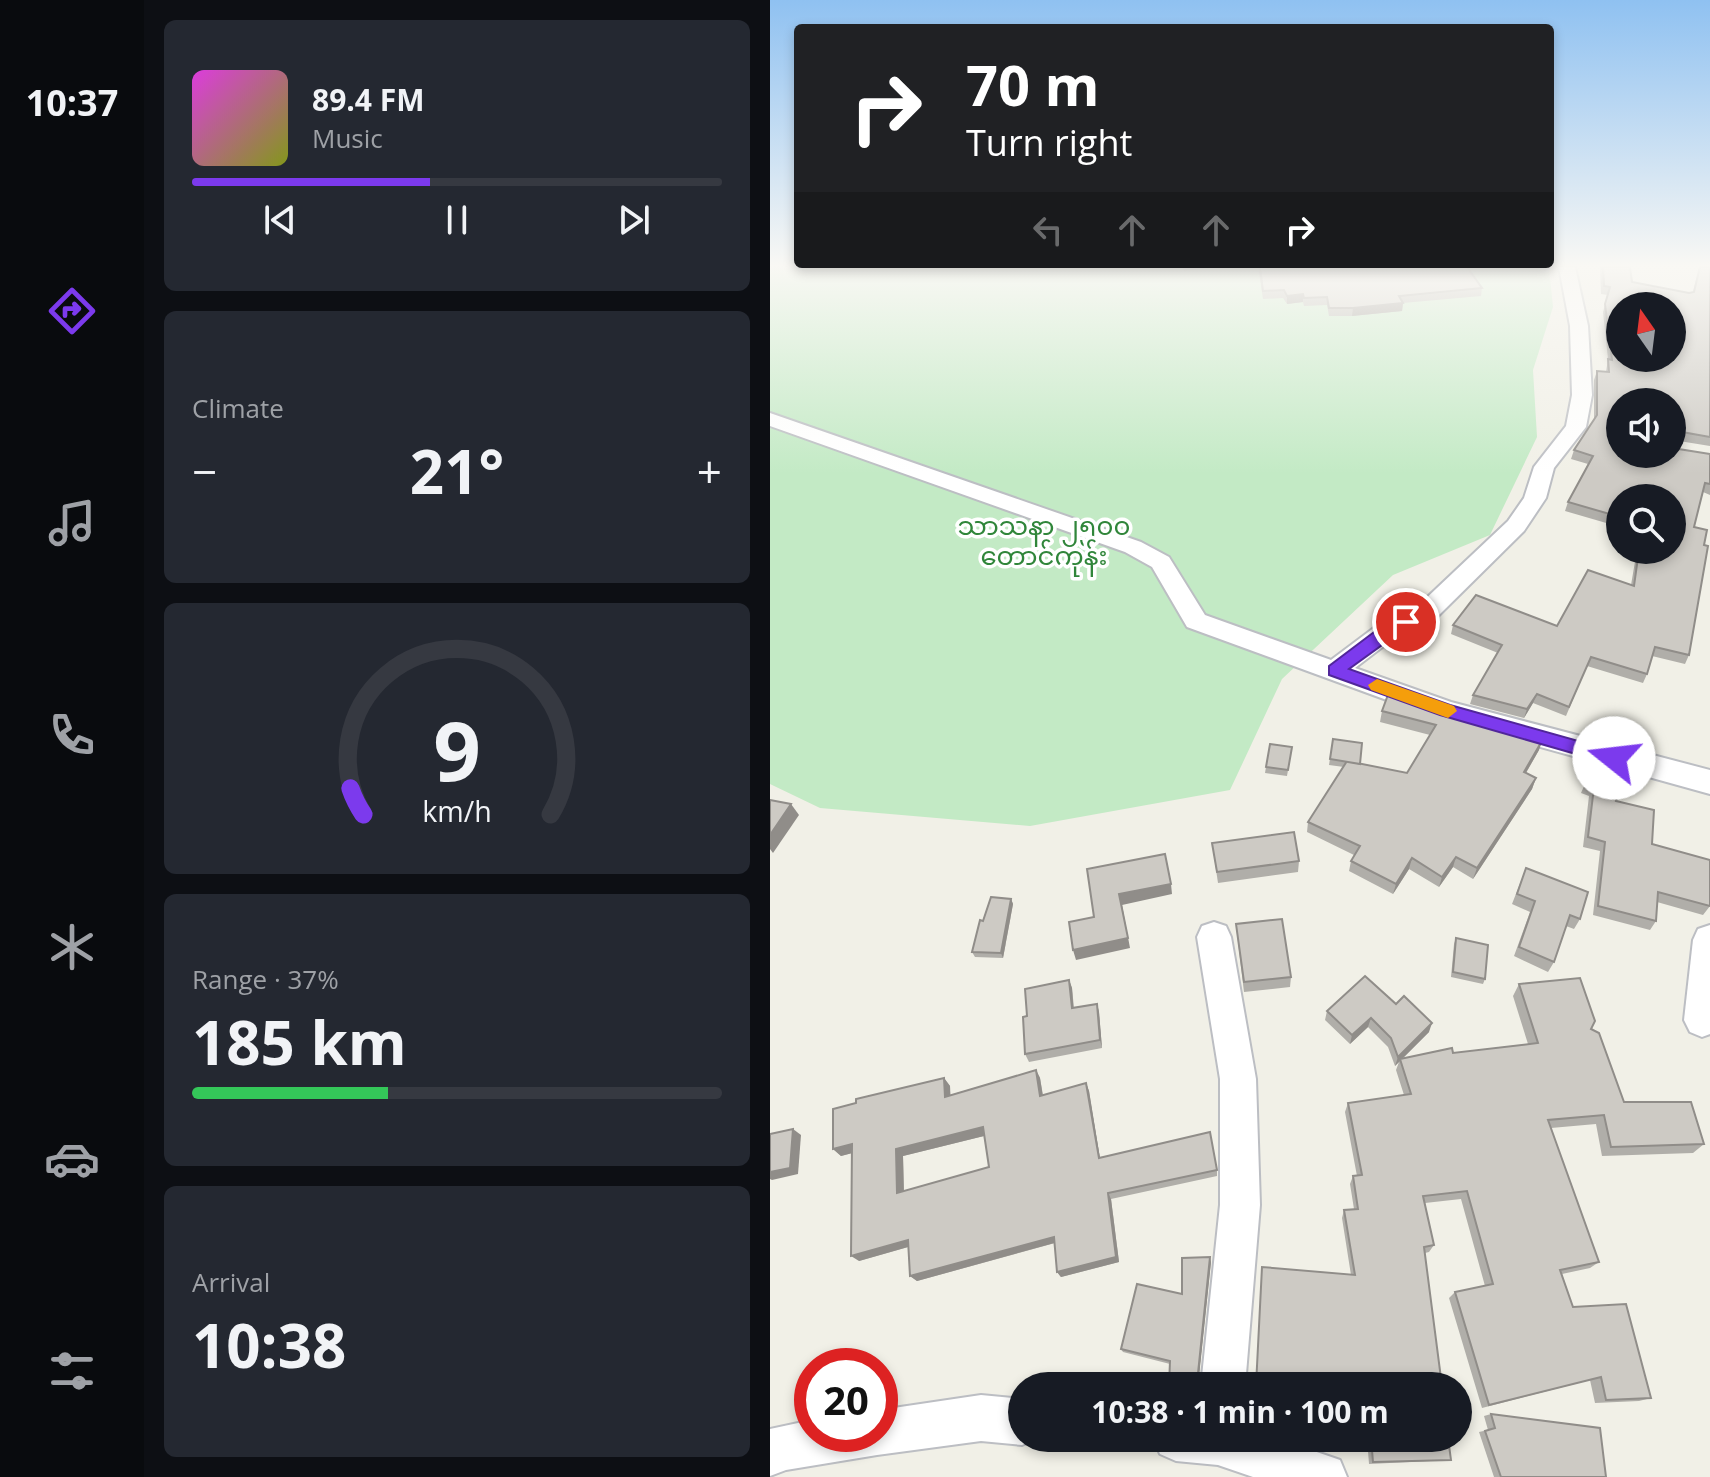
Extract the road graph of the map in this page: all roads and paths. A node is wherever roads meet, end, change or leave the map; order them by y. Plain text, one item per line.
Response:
1 (1579, 336) edge
2 (770, 419) edge
3 (1335, 670) junction
4 (1710, 782) edge
5 (1214, 937) dead end
6 (1710, 940) edge
7 (1702, 1020) dead end
8 (1224, 1372) edge
9 (1008, 1421) edge
10 (898, 1430) edge
11 (794, 1445) edge
12 (1245, 1452) edge
13 (770, 1453) edge
14 (1323, 1477) edge

1 - 3 street
2 - 3 street
3 - 4 street
5 - 8 street
6 - 7 street
9 - 10 street
11 - 13 street
12 - 14 street

